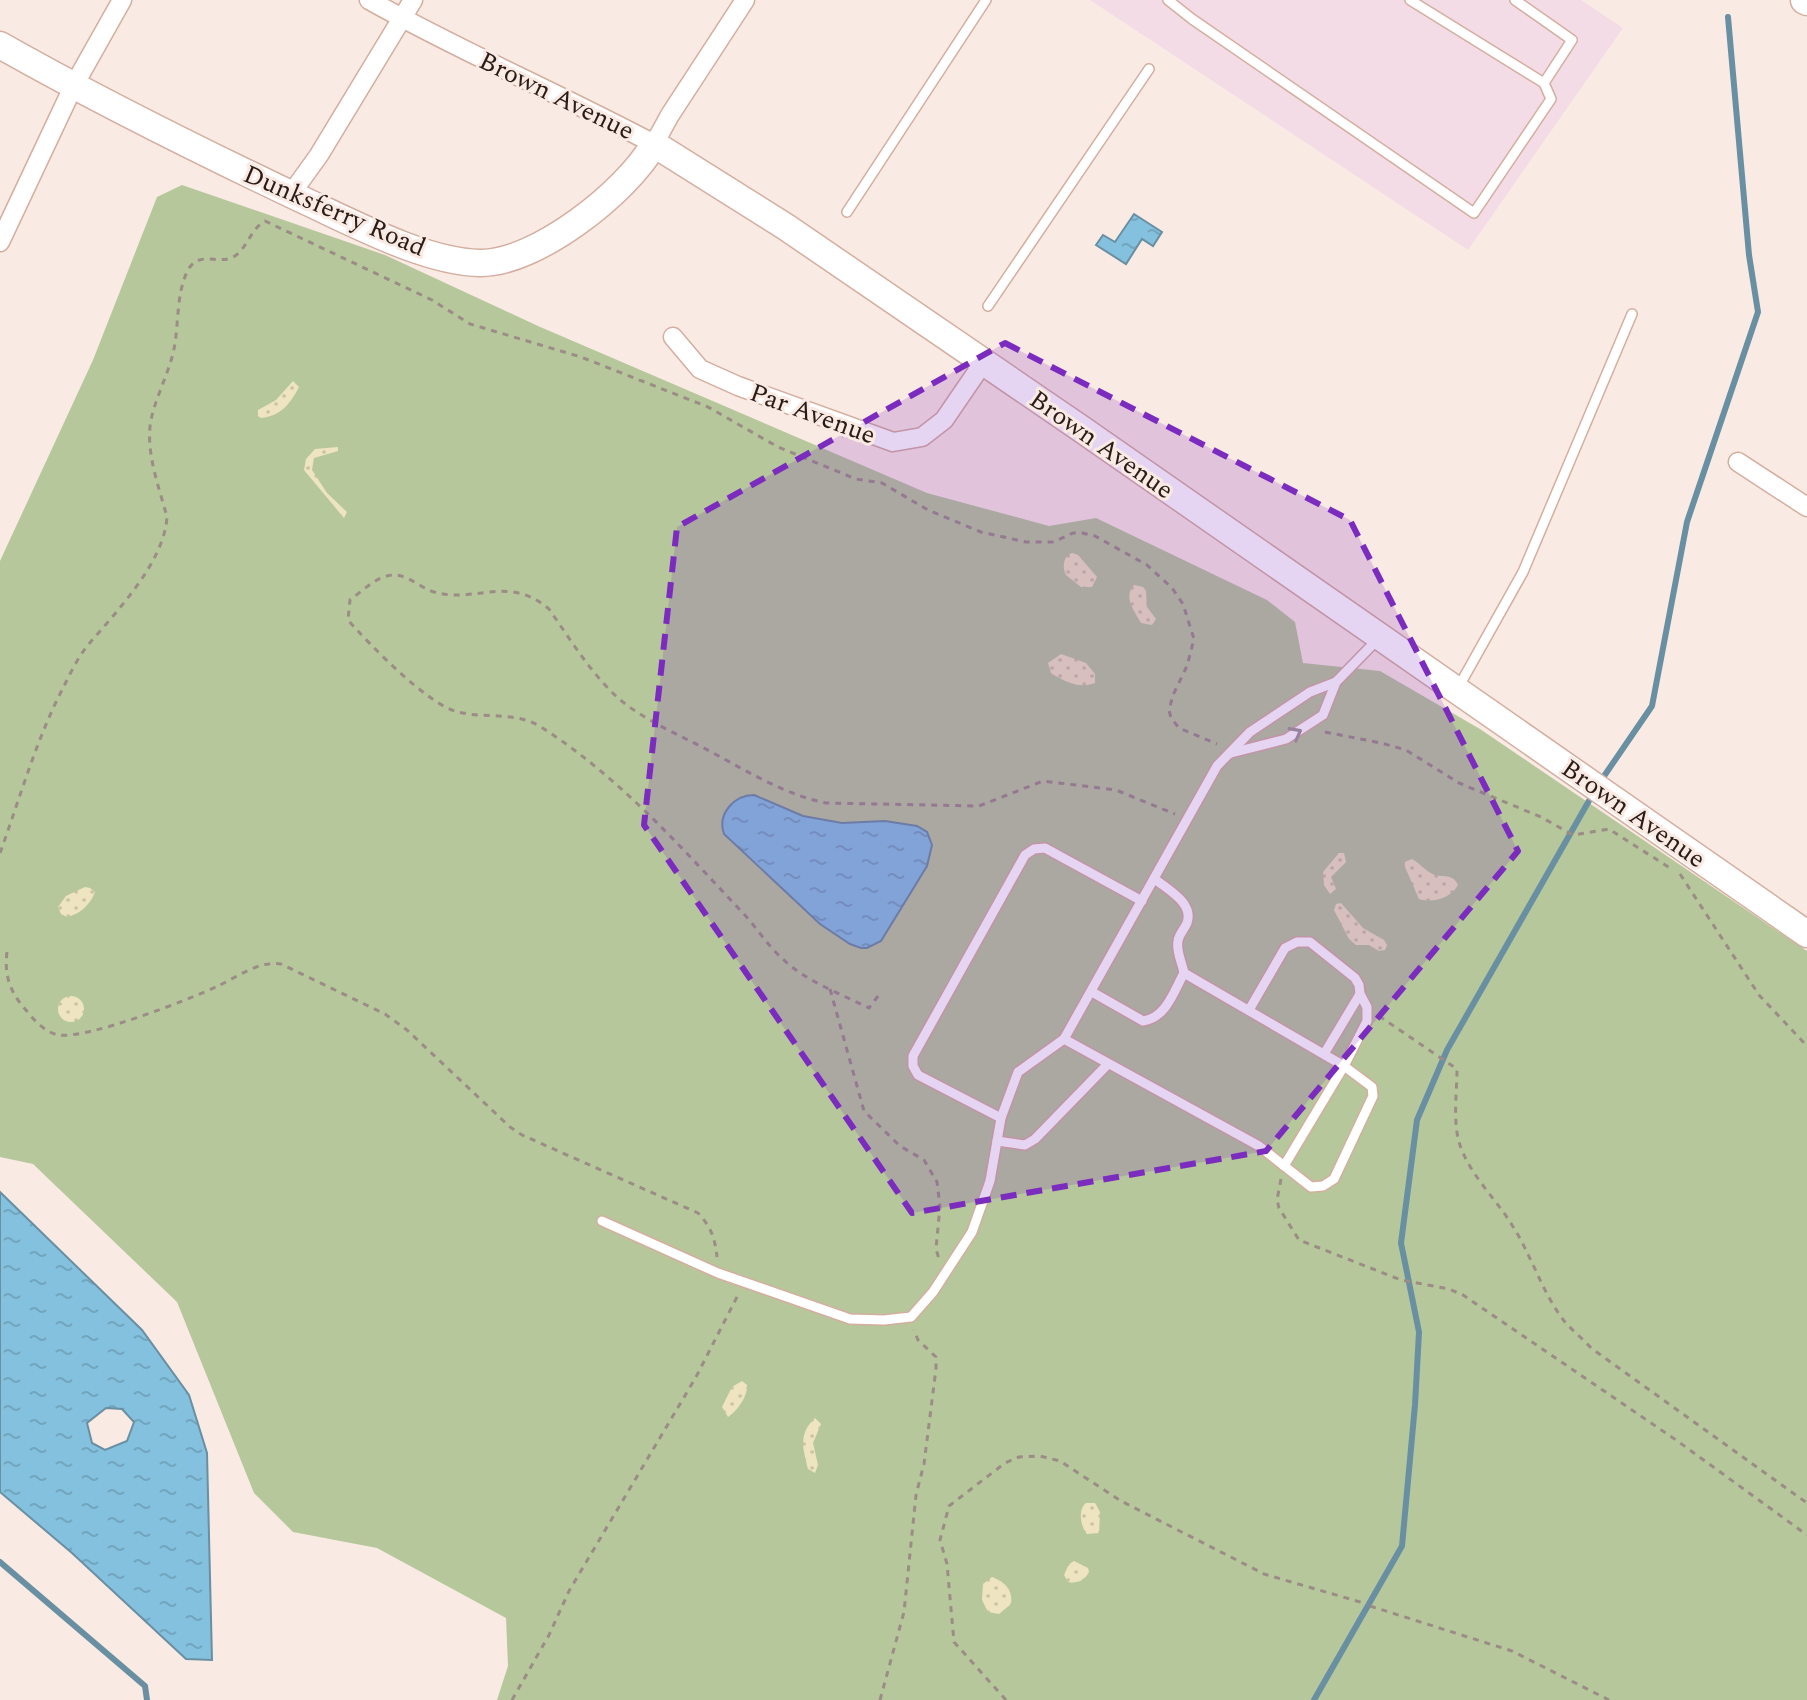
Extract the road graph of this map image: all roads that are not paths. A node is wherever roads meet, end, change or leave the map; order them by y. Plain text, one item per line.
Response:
1 (122, 0) edge
2 (369, 0) edge
3 (413, 0) edge
4 (745, 0) edge
5 (986, 0) edge
6 (1168, 0) edge
7 (1410, 0) edge
8 (1515, 0) edge
9 (402, 19) junction
10 (0, 45) edge
11 (1149, 69) dead end
12 (1544, 83) junction
13 (73, 87) junction
14 (654, 144) junction
15 (291, 194) junction
16 (847, 212) dead end
17 (0, 242) edge
18 (988, 306) dead end
19 (1632, 314) dead end
20 (673, 337) dead end
21 (983, 363) junction
22 (1738, 462) dead end
23 (1807, 507) edge
24 (1379, 637) junction
25 (1336, 682) junction
26 (1457, 691) junction
27 (1231, 753) junction
28 (1155, 879) junction
29 (1142, 901) junction
30 (1807, 934) edge
31 (1184, 973) junction
32 (1092, 992) junction
33 (1360, 994) junction
34 (1249, 1010) junction
35 (1064, 1039) junction
36 (1324, 1054) junction
37 (1107, 1065) junction
38 (1344, 1066) junction
39 (1001, 1118) junction
40 (997, 1141) junction
41 (1284, 1166) junction
42 (602, 1221) dead end

1 - 13 street
2 - 9 street, Brown Avenue
3 - 9 street
4 - 14 street
5 - 16 lane
6 - 12 lane
7 - 12 lane
8 - 12 lane
9 - 14 street, Brown Avenue
9 - 15 street
10 - 13 street, Dunksferry Road
11 - 18 lane
13 - 15 street, Dunksferry Road
13 - 17 street
14 - 15 street, Dunksferry Road
14 - 21 street, Brown Avenue
19 - 26 lane
20 - 21 street, Par Avenue
21 - 24 street, Brown Avenue
22 - 23 street
24 - 25 lane
24 - 26 street, Brown Avenue
25 - 27 lane
27 -> 25 lane
26 - 30 street, Brown Avenue
27 - 28 lane
28 - 29 lane
28 - 31 lane
29 - 32 lane
29 - 39 lane
31 - 32 lane
31 - 34 lane
32 - 35 lane
33 - 34 lane
33 - 36 lane
33 - 38 lane
34 - 36 lane
35 - 37 lane
35 - 39 lane
36 - 38 lane
37 - 40 lane
37 - 41 lane
38 - 41 lane
38 - 41 lane
39 - 40 lane
40 - 42 lane

